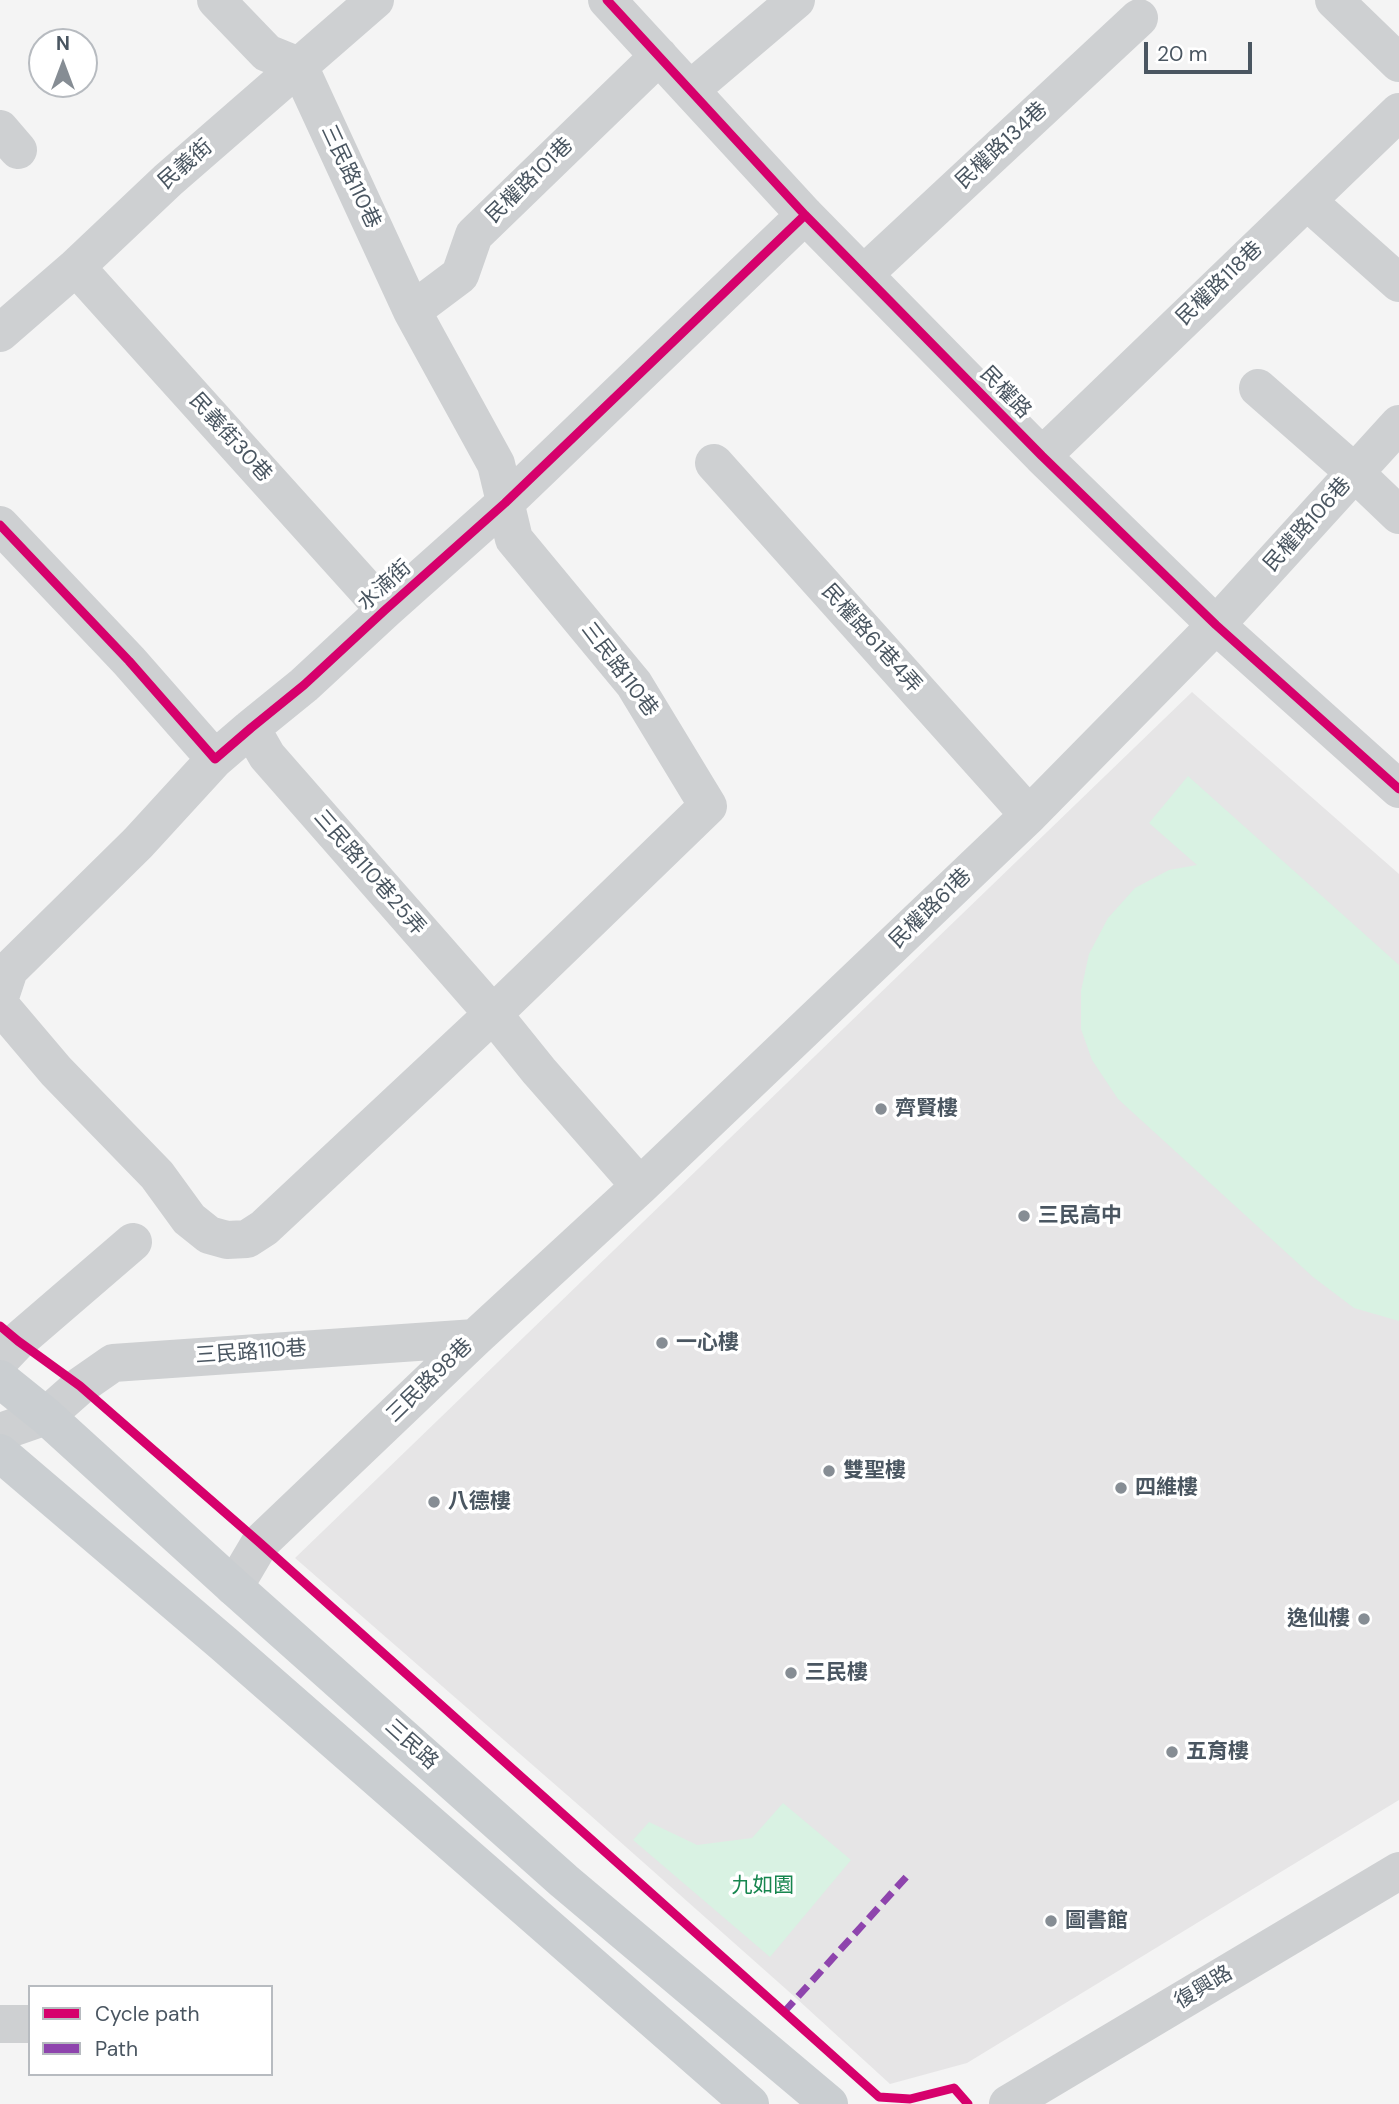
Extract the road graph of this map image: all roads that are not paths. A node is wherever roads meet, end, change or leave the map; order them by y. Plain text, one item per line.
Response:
1 (216, 0) edge
2 (375, 0) edge
3 (607, 0) edge
4 (796, 0) edge
5 (1334, 0) edge
6 (1139, 18) dead end
7 (659, 56) junction
8 (1399, 63) edge
9 (299, 66) junction
10 (690, 90) junction
11 (1399, 112) edge
12 (1307, 201) junction
13 (806, 215) junction
14 (76, 267) junction
15 (864, 274) junction
16 (1399, 283) edge
17 (412, 312) junction
18 (0, 333) edge
19 (1258, 388) dead end
20 (1399, 424) edge
21 (1042, 456) junction
22 (714, 463) dead end
23 (1355, 473) junction
24 (505, 503) junction
25 (1399, 515) edge
26 (0, 525) edge
27 (385, 610) junction
28 (1216, 625) junction
29 (251, 728) junction
30 (215, 759) junction
31 (1396, 781) edge
32 (1029, 815) junction
33 (0, 997) edge
34 (0, 1005) edge
35 (493, 1014) junction
36 (640, 1186) junction
37 (133, 1242) dead end
38 (475, 1338) junction
39 (0, 1360) edge
40 (0, 1379) edge
41 (46, 1416) junction
42 (0, 1432) edge
43 (0, 1452) edge
44 (234, 1587) junction
45 (1399, 1871) edge
46 (0, 2024) edge
47 (28, 2024) edge
48 (750, 2104) edge
49 (829, 2104) edge
50 (1008, 2104) edge

1 - 9 street
2 - 9 street, 民義街
3 - 7 street, 民權路
4 - 10 street
5 - 8 street
6 - 15 street, 民權路134巷
7 - 10 street, 民權路
7 - 17 street, 民權路101巷
9 - 14 street, 民義街
9 - 17 street, 三民路110巷
10 - 13 street, 民權路
11 - 12 street, 民權路118巷
12 - 16 street
12 - 21 street, 民權路118巷
13 - 15 street, 民權路
13 - 24 street, 水湳街
14 - 18 street, 民義街
14 - 27 street, 民義街30巷
15 - 21 street, 民權路
17 - 24 street, 三民路110巷
19 - 23 street
20 - 23 street, 民權路106巷
21 - 28 street, 民權路
22 - 32 street, 民權路61巷4弄
23 - 25 street
23 - 28 street, 民權路106巷
24 - 27 street, 水湳街
24 - 35 street, 三民路110巷
26 - 30 street
27 - 29 street, 水湳街
28 - 31 street, 民權路
28 - 32 street, 民權路61巷
29 - 30 street, 水湳街
29 - 35 street, 三民路110巷25弄
30 - 33 street, 水湳街
32 - 36 street, 民權路61巷
34 - 35 street
35 - 36 street
36 - 38 street, 三民路98巷
37 - 39 street
38 - 41 street, 三民路110巷
38 - 44 street, 三民路98巷
40 - 41 main road, 三民路
41 - 42 street
41 - 44 main road, 三民路
43 - 48 main road
44 - 49 main road, 三民路
45 - 50 street, 復興路
46 - 47 street

